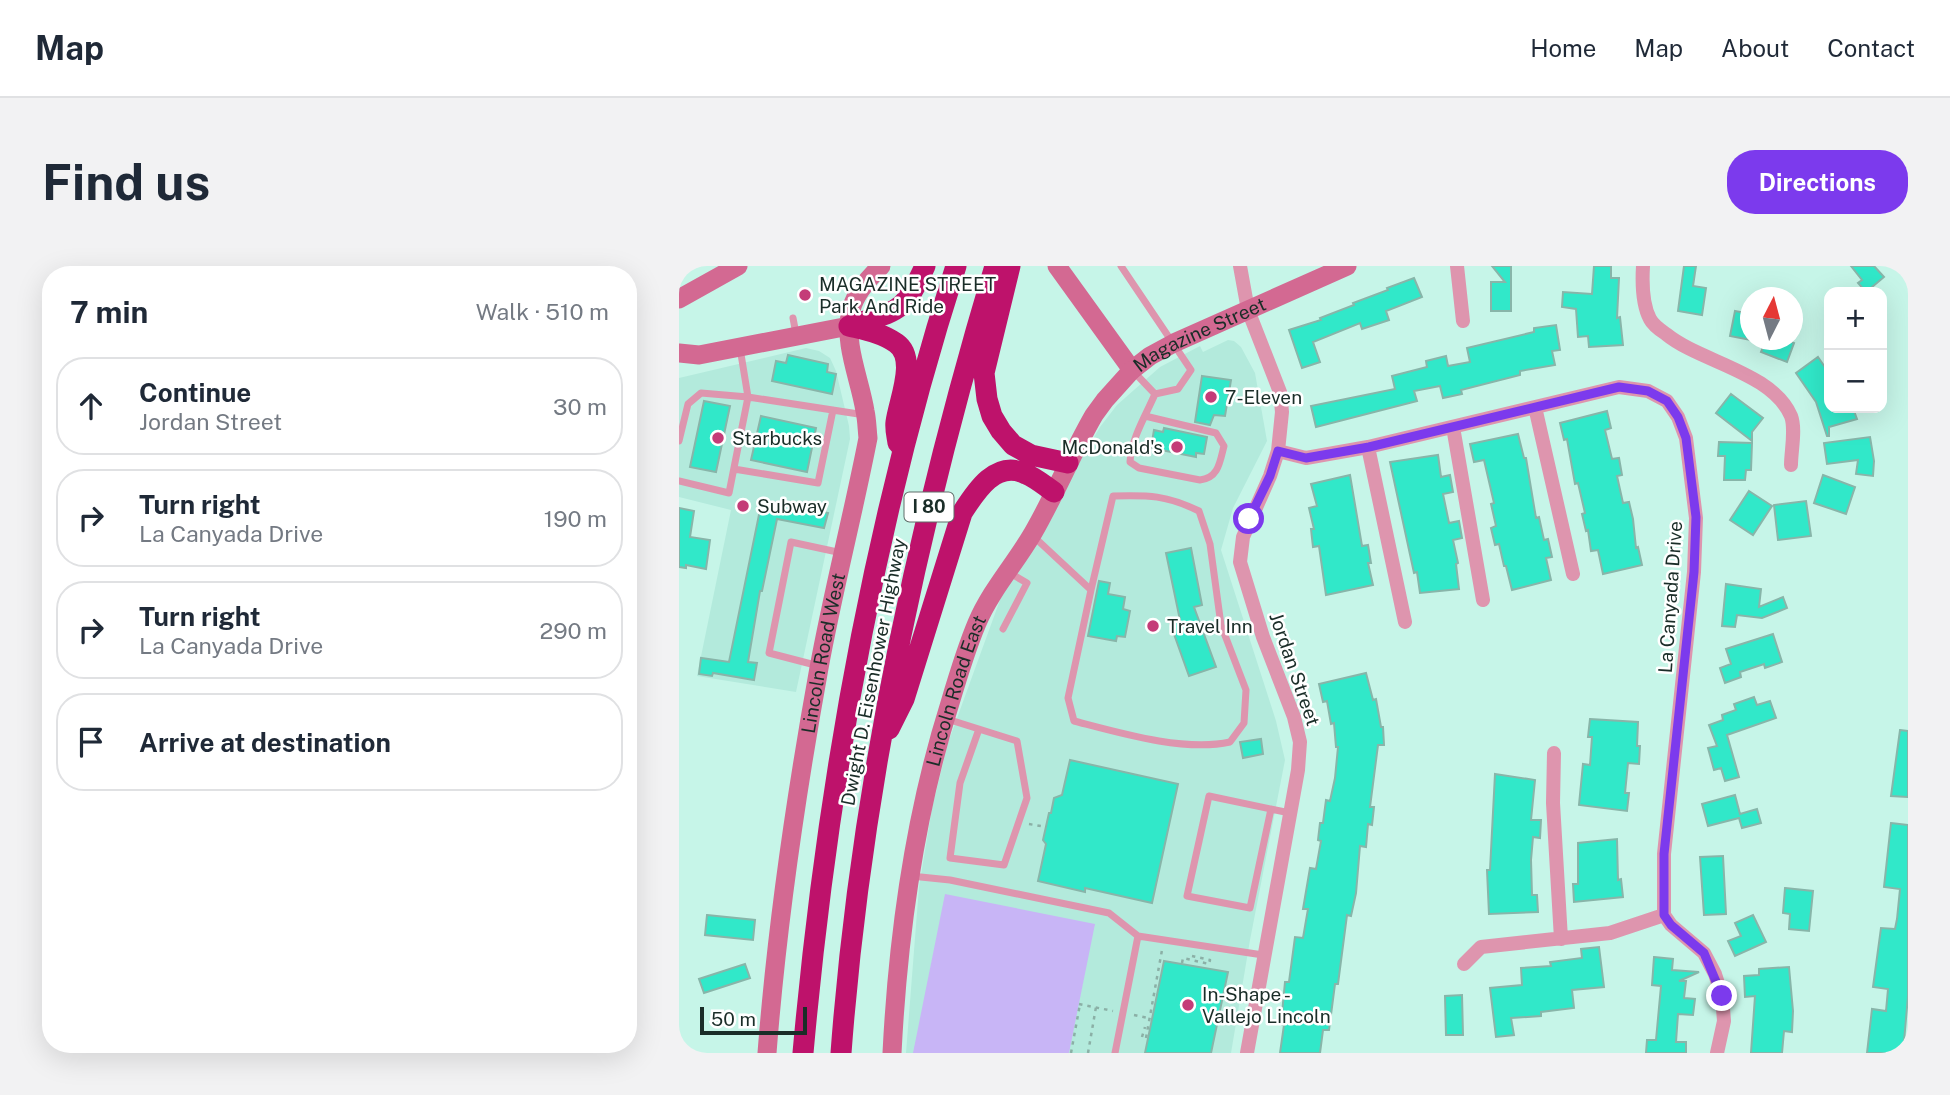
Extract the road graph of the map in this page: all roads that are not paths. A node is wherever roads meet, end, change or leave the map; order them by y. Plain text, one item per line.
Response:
1 (738, 266) edge
2 (881, 266) edge
3 (925, 266) edge
4 (956, 266) edge
5 (995, 266) edge
6 (1010, 266) edge
7 (1057, 266) edge
8 (1121, 266) edge
9 (1240, 266) edge
10 (1347, 266) edge
11 (1457, 266) edge
12 (1643, 266) edge
13 (679, 299) edge
14 (1248, 310) junction
15 (1463, 321) dead end
16 (849, 326) junction
17 (1174, 343) junction
18 (740, 347) junction
19 (679, 353) edge
20 (1132, 370) junction
21 (1156, 394) junction
22 (748, 397) junction
23 (1535, 407) junction
24 (833, 410) junction
25 (866, 416) junction
26 (1145, 416) junction
27 (1453, 427) junction
28 (679, 441) edge
29 (1369, 447) junction
30 (1278, 451) junction
31 (901, 462) junction
32 (1068, 463) junction
33 (1791, 465) dead end
34 (734, 469) junction
35 (679, 481) edge
36 (1054, 492) junction
37 (1032, 535) junction
38 (843, 553) junction
39 (1007, 571) junction
40 (1573, 574) dead end
41 (1091, 590) junction
42 (1483, 600) dead end
43 (1405, 622) dead end
44 (1003, 629) dead end
45 (820, 666) junction
46 (945, 718) junction
47 (979, 729) junction
48 (877, 752) junction
49 (1554, 753) dead end
50 (1271, 809) junction
51 (1290, 813) junction
52 (911, 876) junction
53 (1664, 915) junction
54 (1138, 936) junction
55 (1561, 939) junction
56 (1263, 956) junction
57 (1464, 964) dead end
58 (767, 1053) edge
59 (803, 1053) edge
60 (841, 1053) edge
61 (892, 1053) edge
62 (1115, 1053) edge
63 (1247, 1053) edge
64 (1717, 1053) edge

1 - 13 street
2 - 16 street, Lincoln Road West
3 - 16 highway
4 - 31 highway, Dwight D. Eisenhower Highway / I 80
5 - 48 highway, Dwight D. Eisenhower Highway / I 80
6 - 32 highway
7 - 20 street, Magazine Street
8 - 17 lane
9 - 14 street, Jordan Street
10 - 14 street, Magazine Street
11 - 15 street
12 - 33 street
14 - 17 street, Magazine Street
14 - 30 street, Jordan Street
16 - 18 street
16 - 25 street, Lincoln Road West
16 - 31 highway
17 - 20 street, Magazine Street
17 - 21 lane
18 - 19 street
18 - 22 lane
20 - 21 lane
20 - 32 street, Lincoln Road East
21 - 26 lane
22 - 24 lane
22 - 28 lane
22 - 34 lane
23 - 27 street, La Canyada Drive
23 - 40 street
23 - 53 street, La Canyada Drive
24 - 25 lane
24 - 34 lane
25 - 38 street, Lincoln Road West
26 - 26 lane
27 - 29 street, La Canyada Drive
27 - 42 street
29 - 30 street, La Canyada Drive
29 - 43 street
30 - 51 street, Jordan Street
31 - 59 highway, Dwight D. Eisenhower Highway / I 80
32 - 36 street, Lincoln Road East
34 - 35 lane
36 - 37 street, Lincoln Road East
36 - 48 highway
37 - 39 street, Lincoln Road East
37 - 41 lane
38 - 45 street, Lincoln Road West
38 - 45 lane
39 - 44 lane
39 - 46 street, Lincoln Road East
41 - 41 lane
45 - 58 street, Lincoln Road West
46 - 47 lane
46 - 52 street, Lincoln Road East
47 - 47 lane
48 - 60 highway, Dwight D. Eisenhower Highway / I 80
49 - 55 street
50 - 50 lane
50 - 51 lane
51 - 56 street, Jordan Street
52 - 54 lane
52 - 61 street, Lincoln Road East
53 - 55 street
53 - 64 street
54 - 56 lane
54 - 62 lane
55 - 57 street
56 - 63 street, Jordan Street

